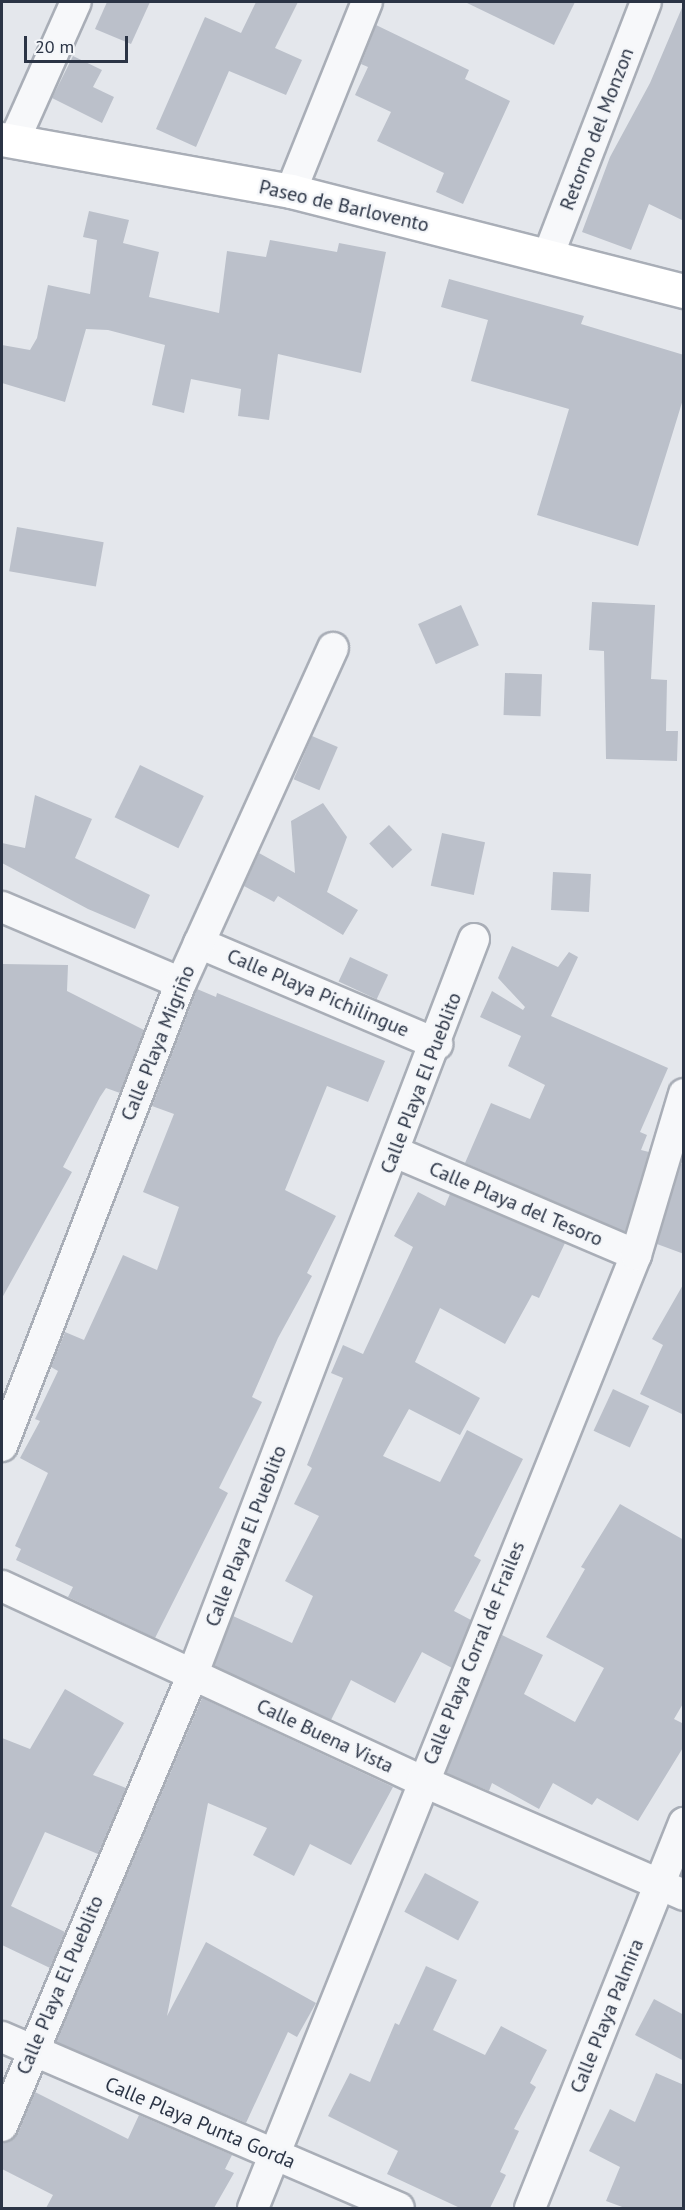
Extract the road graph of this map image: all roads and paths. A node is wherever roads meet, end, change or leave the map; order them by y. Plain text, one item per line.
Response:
1 (76, 2) edge
2 (367, 2) edge
3 (646, 2) edge
4 (8, 140) edge
5 (291, 191) junction
6 (548, 256) junction
7 (684, 291) edge
8 (333, 648) dead end
9 (2, 908) edge
10 (474, 939) dead end
11 (198, 942) junction
12 (181, 983) junction
13 (437, 1044) junction
14 (681, 1105) edge
15 (395, 1152) junction
16 (636, 1255) junction
17 (2, 1446) edge
18 (2, 1586) edge
19 (192, 1676) junction
20 (422, 1781) junction
21 (684, 1823) edge
22 (672, 1890) edge
23 (2, 2037) edge
24 (32, 2050) junction
25 (2, 2127) edge
26 (276, 2155) junction
27 (253, 2208) edge
28 (399, 2208) edge
29 (530, 2208) edge

1 - 4 street
2 - 5 street
3 - 6 street, Retorno del Monzon
4 - 5 street, Paseo de Barlovento
5 - 6 street, Paseo de Barlovento
6 - 7 street, Paseo de Barlovento
8 - 11 street, Calle Playa Migriño
9 - 12 street
10 - 13 street, Calle Playa El Pueblito
11 - 12 street, Calle Playa Migriño
11 - 13 street, Calle Playa Pichilingue
12 - 17 street, Calle Playa Migriño
13 - 15 street, Calle Playa El Pueblito
14 - 16 street, Calle Playa Corral de Frailes
15 - 16 street, Calle Playa del Tesoro
15 - 19 street, Calle Playa El Pueblito
16 - 20 street, Calle Playa Corral de Frailes
18 - 19 street, Calle Buena Vista
19 - 20 street, Calle Buena Vista
19 - 24 street, Calle Playa El Pueblito
20 - 22 street, Calle Buena Vista
20 - 26 street, Calle Playa Corral de Frailes
21 - 22 street, Calle Playa Palmira
22 - 29 street, Calle Playa Palmira
23 - 24 street, Calle Playa Punta Gorda
24 - 25 street, Calle Playa El Pueblito
24 - 26 street, Calle Playa Punta Gorda
26 - 27 street, Calle Playa Corral de Frailes
26 - 28 street, Calle Playa Punta Gorda

